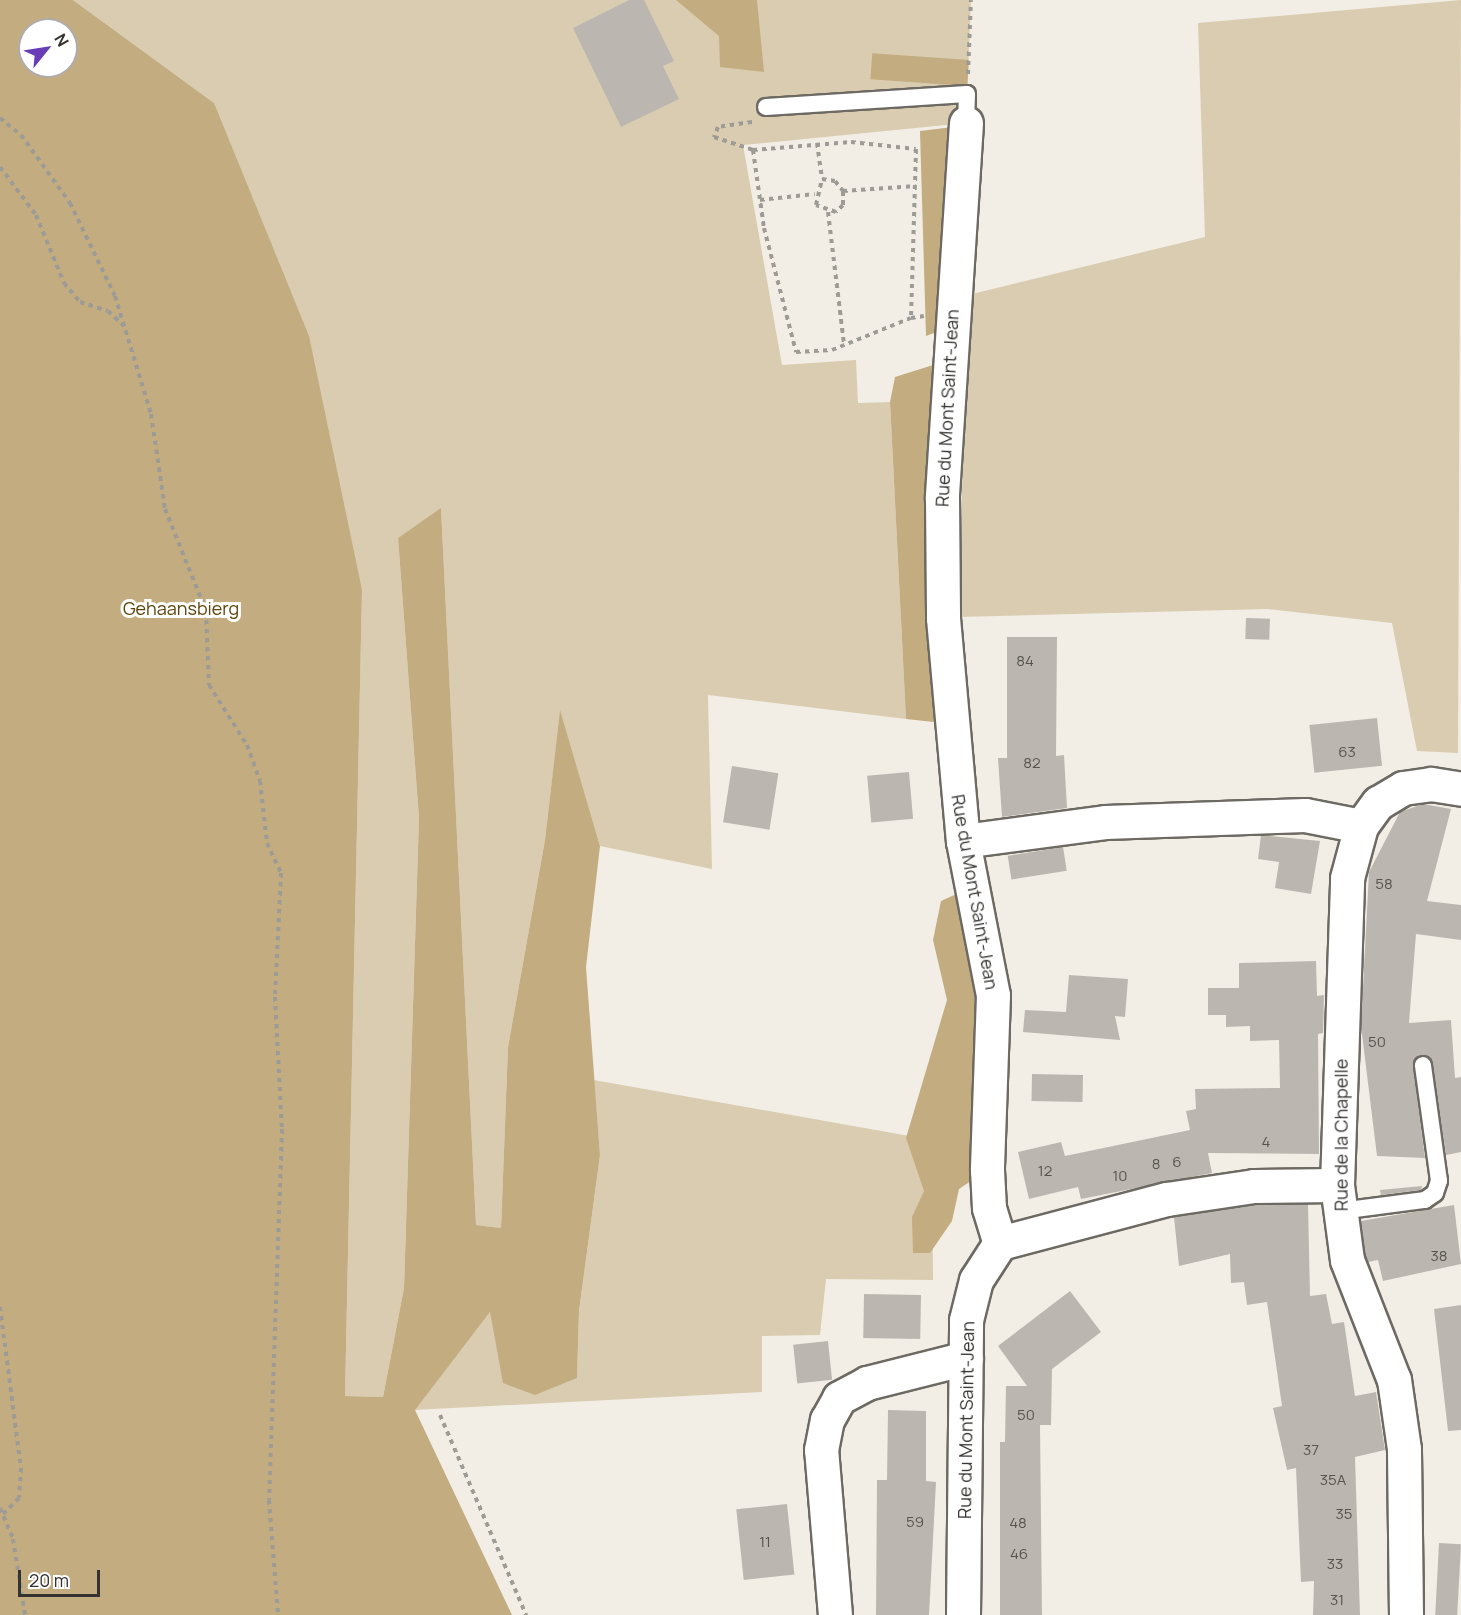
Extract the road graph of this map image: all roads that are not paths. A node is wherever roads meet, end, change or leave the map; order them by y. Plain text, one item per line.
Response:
1 (766, 107) dead end
2 (966, 123) joint
3 (1461, 789) edge
4 (1361, 826) junction
5 (963, 841) junction
6 (1423, 1065) dead end
7 (1339, 1198) junction
8 (1000, 1243) junction
9 (966, 1358) junction
10 (835, 1615) edge
11 (963, 1615) edge
12 (1406, 1615) edge

1 - 2 lane
2 - 5 street, Rue du Mont Saint-Jean
3 - 4 street, Rue de la Chapelle
4 - 5 street
4 - 7 street, Rue de la Chapelle
5 - 8 street, Rue du Mont Saint-Jean
6 - 7 lane
7 - 8 street
7 - 12 street, Rue de la Chapelle
8 - 9 street, Rue du Mont Saint-Jean
9 - 10 street
9 - 11 street, Rue du Mont Saint-Jean

